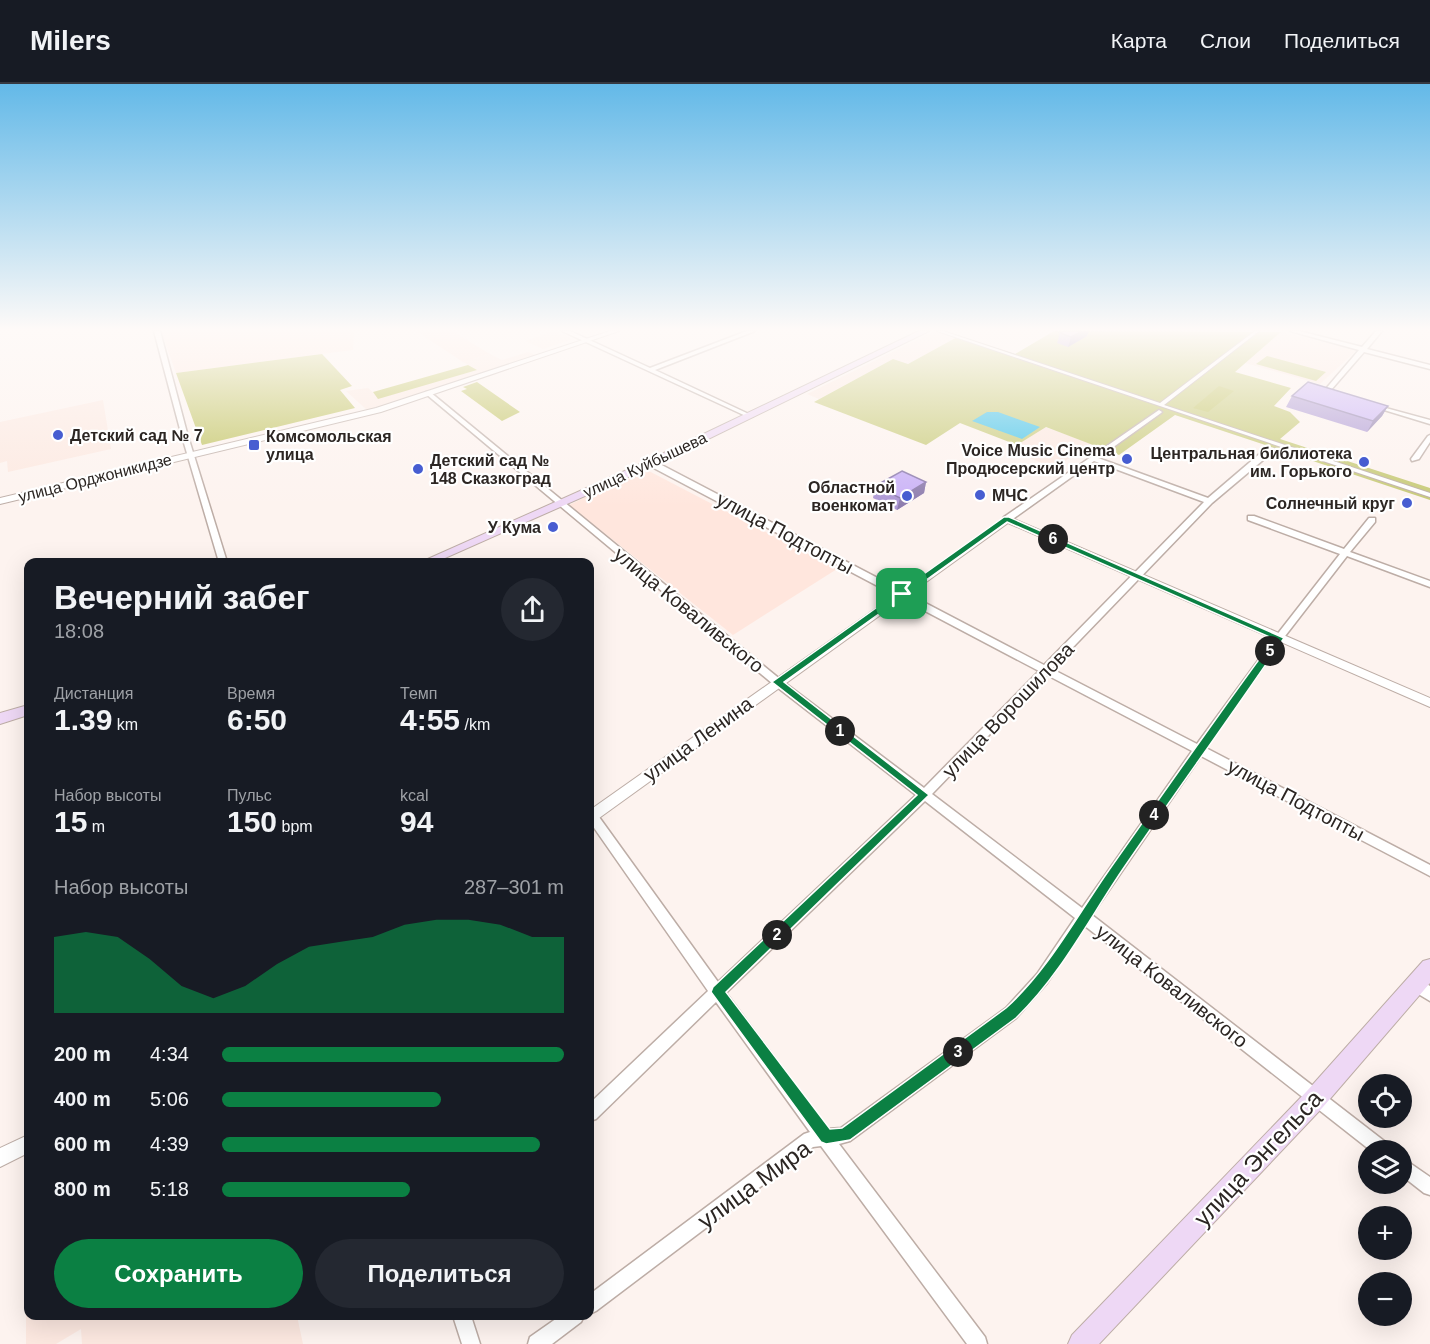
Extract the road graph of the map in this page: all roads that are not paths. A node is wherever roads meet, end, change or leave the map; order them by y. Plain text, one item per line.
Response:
1 (173, 390) edge
2 (438, 390) edge
3 (693, 390) edge
4 (804, 390) edge
5 (1108, 390) edge
6 (1183, 390) edge
7 (1329, 390) edge
8 (428, 393) junction
9 (1348, 397) edge
10 (1368, 403) edge
11 (1160, 408) junction
12 (750, 416) junction
13 (1430, 422) edge
14 (1430, 437) edge
15 (1287, 453) dead end
16 (191, 455) junction
17 (1094, 459) junction
18 (1415, 459) dead end
19 (651, 463) junction
20 (1430, 495) edge
21 (0, 501) edge
22 (1209, 501) junction
23 (561, 503) junction
24 (1007, 519) junction
25 (1251, 519) dead end
26 (1372, 520) dead end
27 (1344, 553) junction
28 (222, 558) edge
29 (436, 558) edge
30 (1138, 576) junction
31 (1430, 584) edge
32 (902, 594) junction
33 (1280, 638) junction
34 (1047, 670) junction
35 (777, 682) junction
36 (1430, 703) edge
37 (24, 711) edge
38 (0, 719) edge
39 (1199, 749) junction
40 (924, 795) junction
41 (594, 812) edge
42 (594, 821) edge
43 (1430, 871) edge
44 (1084, 917) junction
45 (1425, 982) edge
46 (717, 992) junction
47 (1315, 1099) junction
48 (594, 1109) edge
49 (826, 1137) junction
50 (1369, 1140) edge
51 (24, 1146) edge
52 (0, 1158) edge
53 (1412, 1173) edge
54 (1430, 1187) edge
55 (594, 1302) edge
56 (463, 1320) edge
57 (570, 1320) edge
58 (471, 1344) edge
59 (537, 1344) edge
60 (978, 1344) edge
61 (1081, 1344) edge

1 - 16 street
2 - 8 street, улица Орджоникидзе
3 - 12 street
4 - 12 main road, улица Куйбышева
5 - 11 street
6 - 11 street
7 - 9 street
8 - 16 street, улица Орджоникидзе
8 - 23 street, улица Коваливского
10 - 13 street
11 - 17 street, улица Ленина
11 - 20 street
12 - 19 main road, улица Куйбышева
14 - 18 street
15 - 22 street, улица Ворошилова
16 - 21 street, улица Орджоникидзе
16 - 28 street
17 - 22 street
17 - 24 street, улица Ленина
19 - 23 main road, улица Куйбышева
19 - 32 street, улица Подтопты
22 - 30 street, улица Ворошилова
23 - 29 main road, улица Куйбышева
23 - 35 street, улица Коваливского
24 - 30 street
24 - 32 street, улица Ленина
25 - 27 street
26 - 27 street, улица Мира
27 - 31 street
27 - 33 street, улица Мира
30 - 33 street
30 - 34 street, улица Ворошилова
32 - 34 street, улица Подтопты
32 - 35 street, улица Ленина
33 - 36 street
33 - 39 street, улица Мира
34 - 39 street, улица Подтопты
34 - 40 street, улица Ворошилова
35 - 40 street, улица Коваливского
35 - 41 street, улица Ленина
37 - 38 main road
39 - 43 street, улица Подтопты
39 - 44 street, улица Мира
40 - 44 street, улица Коваливского
40 - 46 street, улица Ворошилова
42 - 46 street
44 - 47 street, улица Коваливского
44 - 49 street, улица Мира
45 - 47 main road, улица Энгельса
46 - 48 street, улица Ворошилова
46 - 49 street
47 - 50 street, улица Коваливского
47 - 61 main road, улица Энгельса
49 - 55 street, улица Мира
49 - 60 street
51 - 52 street
53 - 54 street
56 - 58 street
57 - 59 street

